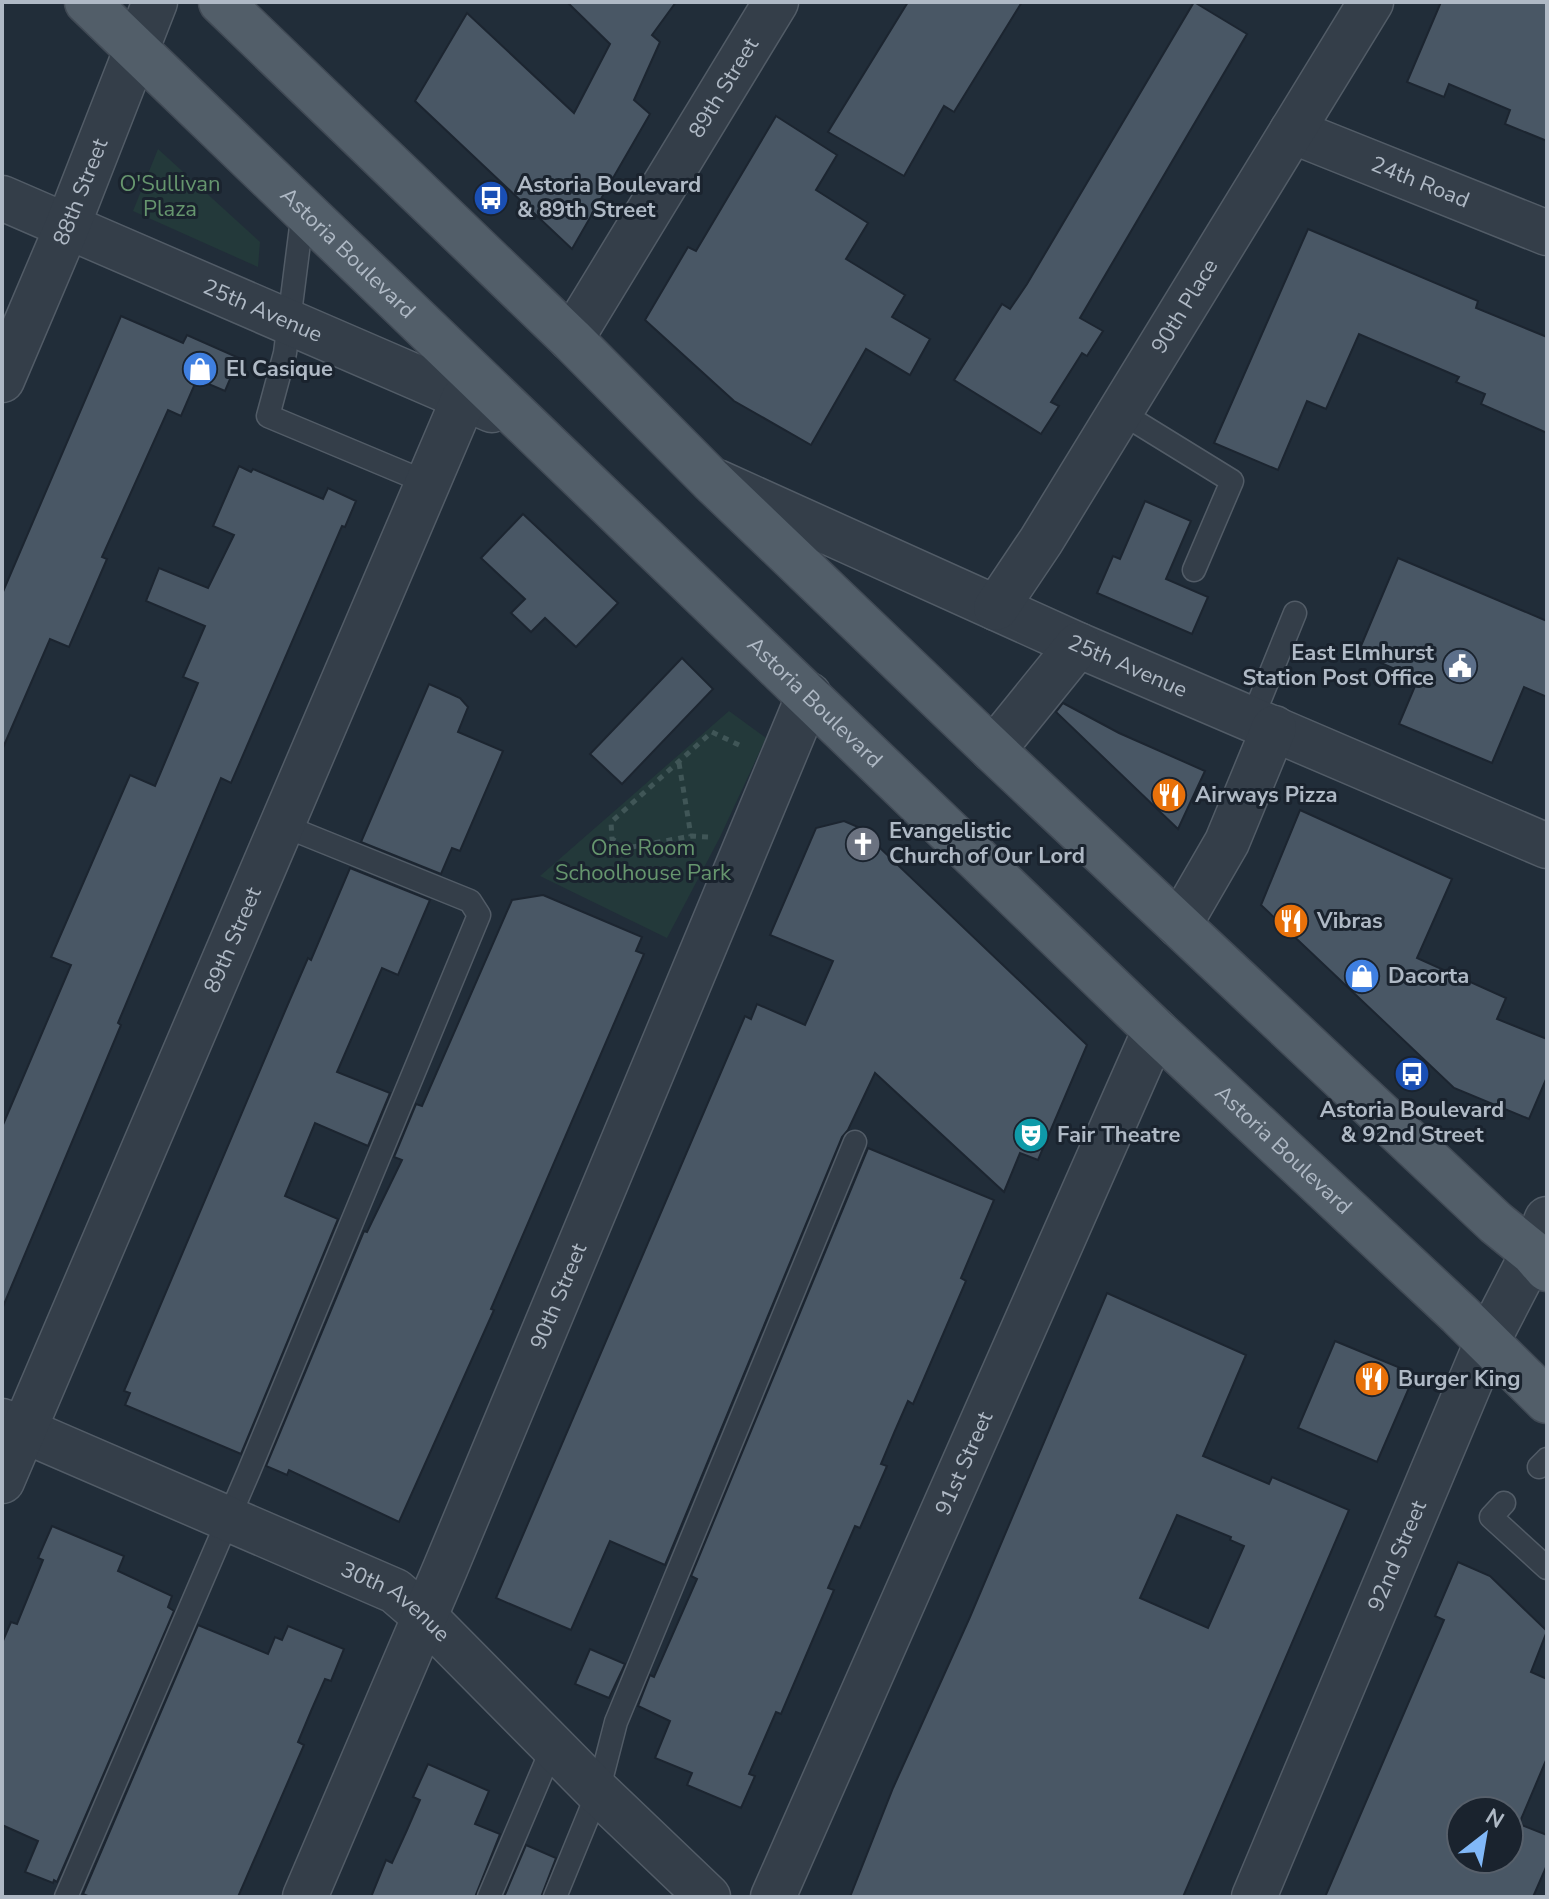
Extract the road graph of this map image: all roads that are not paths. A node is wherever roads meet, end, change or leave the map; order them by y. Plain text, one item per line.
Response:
1 (87, 2) edge
2 (155, 2) edge
3 (221, 2) edge
4 (776, 2) edge
5 (1371, 2) edge
6 (135, 50) junction
7 (1292, 131) junction
8 (2, 198) edge
9 (303, 211) junction
10 (67, 227) junction
11 (1547, 233) edge
12 (290, 323) junction
13 (571, 339) junction
14 (2, 380) edge
15 (464, 398) junction
16 (1120, 412) junction
17 (525, 424) junction
18 (711, 480) junction
19 (428, 483) junction
20 (1194, 570) dead end
21 (996, 608) junction
22 (1295, 613) dead end
23 (1078, 645) junction
24 (809, 695) junction
25 (1263, 724) junction
26 (993, 750) junction
27 (282, 825) junction
28 (1547, 846) edge
29 (1179, 925) junction
30 (1155, 1030) junction
31 (855, 1142) dead end
32 (1542, 1247) edge
33 (1487, 1342) junction
34 (1547, 1401) edge
35 (13, 1426) edge
36 (2, 1481) edge
37 (1504, 1503) dead end
38 (229, 1517) junction
39 (1547, 1568) edge
40 (424, 1616) junction
41 (553, 1746) junction
42 (598, 1792) junction
43 (66, 1897) edge
44 (305, 1897) edge
45 (489, 1897) edge
46 (555, 1897) edge
47 (708, 1897) edge
48 (773, 1897) edge
49 (1254, 1897) edge

1 - 6 main road, Astoria Boulevard
2 - 6 street, 88th Street
3 - 13 main road
4 - 13 street, 89th Street
5 - 7 street, 90th Place
6 - 9 main road, Astoria Boulevard
6 - 10 street, 88th Street
7 - 11 street, 24th Road
7 - 16 street, 90th Place
8 - 10 street, 25th Avenue
9 - 12 lane
9 - 17 main road, Astoria Boulevard
10 - 12 street, 25th Avenue
10 - 14 street, 88th Street
12 - 15 street, 25th Avenue
12 - 19 lane
13 - 18 main road
15 - 17 street, 25th Avenue
15 - 19 street, 89th Street
16 - 20 lane
16 - 21 street, 90th Place
17 - 24 main road, Astoria Boulevard
18 - 21 street, 25th Avenue
18 - 26 main road
19 - 27 street, 89th Street
21 - 23 street, 25th Avenue
22 - 25 lane
23 - 25 street, 25th Avenue
23 - 26 street
24 - 30 main road, Astoria Boulevard
24 - 40 street, 90th Street
25 - 28 street, 25th Avenue
25 - 29 street
26 - 29 main road
27 - 35 street, 89th Street
27 - 38 lane
29 - 32 main road
30 - 33 main road, Astoria Boulevard
30 - 48 street, 91st Street
31 - 42 lane
32 - 33 street, 92nd Street
33 - 34 main road, Astoria Boulevard
33 - 49 street, 92nd Street
35 - 36 street, 89th Street
35 - 38 street, 30th Avenue
37 - 39 lane
38 - 40 street, 30th Avenue
38 - 43 lane
40 - 41 street, 30th Avenue
40 - 44 street, 90th Street
41 - 42 street, 30th Avenue
41 - 45 lane
42 - 46 lane
42 - 47 street, 30th Avenue

